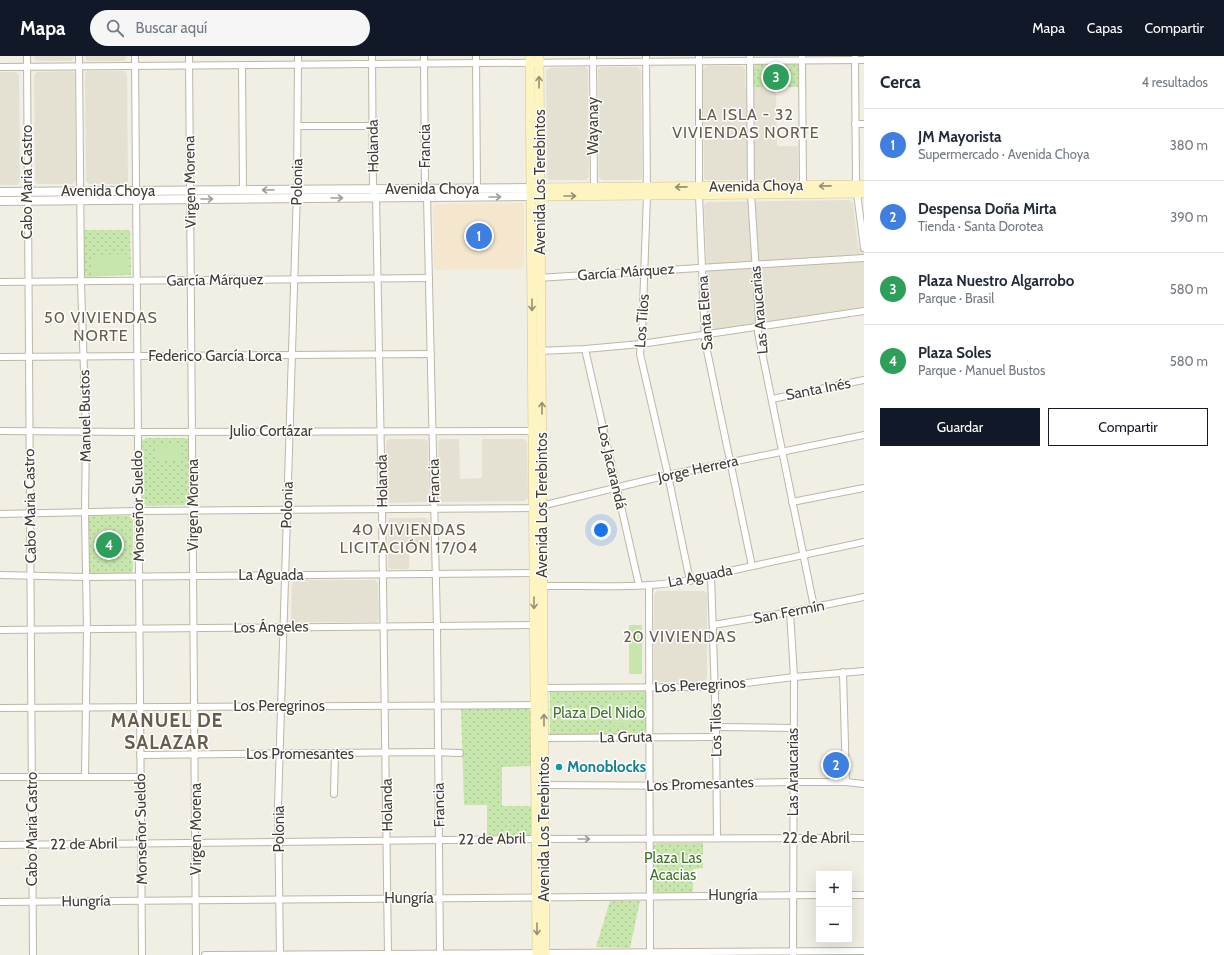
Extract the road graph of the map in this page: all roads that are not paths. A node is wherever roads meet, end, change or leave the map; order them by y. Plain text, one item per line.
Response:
1 (27, 56) edge
2 (80, 56) edge
3 (135, 56) edge
4 (189, 56) edge
5 (298, 56) edge
6 (372, 56) edge
7 (424, 56) edge
8 (476, 56) edge
9 (699, 58) edge
10 (750, 58) edge
11 (802, 58) edge
12 (855, 58) edge
13 (535, 59) edge
14 (593, 59) edge
15 (646, 59) edge
16 (864, 60) edge
17 (424, 63) junction
18 (476, 63) junction
19 (298, 64) junction
20 (372, 64) junction
21 (189, 65) junction
22 (242, 65) junction
23 (0, 66) edge
24 (27, 66) junction
25 (80, 66) junction
26 (135, 66) junction
27 (855, 124) junction
28 (864, 124) edge
29 (298, 126) junction
30 (372, 126) junction
31 (477, 189) junction
32 (860, 189) edge
33 (751, 190) junction
34 (803, 190) junction
35 (243, 191) junction
36 (647, 191) junction
37 (699, 191) junction
38 (0, 192) edge
39 (536, 192) junction
40 (594, 192) junction
41 (426, 193) junction
42 (297, 194) junction
43 (374, 194) junction
44 (135, 195) junction
45 (190, 195) junction
46 (28, 196) junction
47 (80, 196) junction
48 (0, 201) edge
49 (864, 248) edge
50 (864, 258) edge
51 (755, 264) junction
52 (702, 267) junction
53 (645, 272) junction
54 (377, 278) junction
55 (429, 278) junction
56 (536, 278) junction
57 (294, 279) junction
58 (191, 280) junction
59 (136, 281) junction
60 (0, 282) edge
61 (28, 282) junction
62 (81, 282) junction
63 (864, 311) edge
64 (759, 327) junction
65 (704, 334) junction
66 (641, 344) junction
67 (585, 350) junction
68 (537, 351) junction
69 (379, 354) junction
70 (431, 354) junction
71 (292, 355) junction
72 (84, 356) junction
73 (137, 356) junction
74 (192, 356) junction
75 (0, 357) edge
76 (28, 357) junction
77 (864, 380) edge
78 (772, 399) junction
79 (0, 431) edge
80 (29, 431) junction
81 (86, 431) junction
82 (289, 431) junction
83 (381, 431) junction
84 (433, 431) junction
85 (537, 431) junction
86 (138, 432) junction
87 (192, 432) junction
88 (864, 435) edge
89 (782, 452) junction
90 (731, 462) junction
91 (668, 475) junction
92 (617, 488) junction
93 (864, 488) edge
94 (792, 502) junction
95 (538, 506) junction
96 (382, 509) junction
97 (434, 509) junction
98 (287, 510) junction
99 (138, 511) junction
100 (193, 511) junction
101 (30, 513) junction
102 (85, 513) junction
103 (0, 514) edge
104 (864, 542) edge
105 (804, 555) junction
106 (752, 566) junction
107 (538, 573) junction
108 (383, 574) junction
109 (436, 574) junction
110 (0, 575) edge
111 (194, 575) junction
112 (284, 575) junction
113 (711, 575) junction
114 (30, 576) junction
115 (139, 576) junction
116 (85, 577) junction
117 (690, 581) junction
118 (639, 585) junction
119 (649, 585) junction
120 (538, 586) junction
121 (864, 597) edge
122 (814, 607) junction
123 (790, 612) junction
124 (539, 625) junction
125 (713, 625) junction
126 (384, 626) junction
127 (437, 626) junction
128 (283, 627) junction
129 (194, 628) junction
130 (139, 629) junction
131 (0, 630) edge
132 (31, 630) junction
133 (87, 630) junction
134 (864, 671) edge
135 (843, 672) junction
136 (794, 677) junction
137 (715, 686) junction
138 (649, 687) junction
139 (539, 688) junction
140 (535, 705) junction
141 (281, 706) junction
142 (385, 706) junction
143 (437, 706) junction
144 (140, 707) junction
145 (195, 707) junction
146 (0, 708) edge
147 (31, 708) junction
148 (86, 708) junction
149 (716, 727) junction
150 (793, 728) junction
151 (650, 737) junction
152 (716, 737) junction
153 (539, 738) junction
154 (386, 753) junction
155 (438, 753) junction
156 (280, 754) junction
157 (335, 754) junction
158 (460, 754) dead end
159 (140, 755) junction
160 (195, 755) junction
161 (0, 777) edge
162 (32, 777) junction
163 (85, 777) junction
164 (140, 777) junction
165 (793, 782) junction
166 (846, 782) junction
167 (864, 784) edge
168 (540, 785) junction
169 (650, 786) junction
170 (717, 786) junction
171 (334, 794) dead end
172 (650, 838) junction
173 (717, 838) junction
174 (793, 838) junction
175 (864, 838) edge
176 (540, 839) junction
177 (440, 840) junction
178 (387, 841) junction
179 (279, 842) junction
180 (196, 843) junction
181 (141, 844) junction
182 (0, 845) edge
183 (33, 845) junction
184 (793, 895) junction
185 (816, 895) edge
186 (852, 895) edge
187 (864, 895) edge
188 (650, 896) junction
189 (440, 898) junction
190 (541, 898) junction
191 (279, 899) junction
192 (388, 899) junction
193 (142, 900) junction
194 (196, 900) junction
195 (0, 902) edge
196 (33, 902) junction
197 (864, 951) edge
198 (650, 953) edge
199 (794, 953) edge
200 (388, 954) edge
201 (440, 954) edge
202 (541, 954) edge
203 (33, 955) edge
204 (142, 955) edge
205 (196, 955) edge
206 (204, 955) edge
207 (280, 955) edge

1 - 24 street, Cabo Maria Castro
2 - 25 street, Manuel Bustos
3 - 26 street, Monseñor Sueldo
4 - 21 street, Virgen Morena
5 - 19 street, Polonia
6 - 20 street, Holanda
7 - 17 street, Francia
8 - 18 street
9 - 10 street
9 - 15 street
9 - 37 street, Santa Elena
10 - 11 street
10 - 33 street, Las Araucarias
11 - 12 street
11 - 34 street
12 - 16 street
12 - 27 street
13 - 14 street
13 - 18 street
13 - 39 main road, Avenida Los Terebintos
14 - 15 street
14 - 40 street, Wayanay
15 - 36 street, Los Tilos
17 - 18 street
17 - 20 street
17 - 41 street, Francia
18 - 31 street
19 - 20 street
19 - 22 street
19 - 29 street, Polonia
20 - 30 street, Holanda
21 - 22 street
21 - 26 street
21 - 45 street, Virgen Morena
22 - 35 street
23 - 24 street
24 - 25 street
24 - 46 street, Cabo Maria Castro
25 - 26 street
25 - 47 street, Manuel Bustos
26 - 44 street, Monseñor Sueldo
27 - 28 street
27 - 32 street
29 - 30 street
29 - 42 street, Polonia
30 - 43 street, Holanda
31 - 39 street, Avenida Choya
31 - 41 street, Avenida Choya
32 - 34 main road, Avenida Choya
32 - 49 street
33 - 34 main road, Avenida Choya
33 - 37 main road, Avenida Choya
33 - 51 street, Las Araucarias
42 -> 35 street, Avenida Choya
35 - 45 street, Avenida Choya
36 - 37 main road, Avenida Choya
36 - 40 main road, Avenida Choya
36 - 53 street, Los Tilos
37 - 52 street, Santa Elena
38 - 46 street, Avenida Choya
39 - 40 main road, Avenida Choya
41 -> 39 street, Avenida Choya
39 - 56 main road, Avenida Los Terebintos
41 - 43 street, Avenida Choya
41 - 55 street, Francia
42 - 43 street, Avenida Choya
45 -> 42 street, Avenida Choya
42 - 57 street, Polonia
43 - 54 street, Holanda
44 - 45 street, Avenida Choya
44 - 47 street, Avenida Choya
44 - 59 street, Monseñor Sueldo
45 - 58 street, Virgen Morena
46 - 47 street, Avenida Choya
46 - 48 street, Avenida Choya
46 - 61 street, Cabo Maria Castro
47 - 62 street, Manuel Bustos
50 - 51 street, García Márquez
51 - 52 street, García Márquez
51 - 64 street, Las Araucarias
52 - 53 street, García Márquez
52 - 65 street, Santa Elena
53 - 56 street, García Márquez
53 - 66 street, Los Tilos
54 - 55 street, García Márquez
54 - 57 street, García Márquez
54 - 69 street, Holanda
55 - 70 street, Francia
56 - 68 main road, Avenida Los Terebintos
57 - 58 street, García Márquez
57 - 71 street, Polonia
58 - 59 street, García Márquez
58 - 74 street, Virgen Morena
59 - 62 street, García Márquez
59 - 73 street, Monseñor Sueldo
60 - 61 street, García Márquez
61 - 62 street, García Márquez
61 - 76 street, Cabo Maria Castro
62 - 72 street, Manuel Bustos
63 - 64 street
64 - 65 street
64 - 78 street, Las Araucarias
65 - 66 street
65 - 90 street, Santa Elena
66 - 67 street
66 - 91 street, Los Tilos
67 - 68 street
67 - 92 street, Los Jacarandá
68 - 85 main road, Avenida Los Terebintos
69 - 70 street, Federico García Lorca
69 - 71 street, Federico García Lorca
69 - 83 street, Holanda
70 - 84 street, Francia
71 - 74 street, Federico García Lorca
71 - 82 street, Polonia
72 - 73 street, Federico García Lorca
72 - 76 street, Federico García Lorca
72 - 81 street, Manuel Bustos
73 - 74 street, Federico García Lorca
73 - 86 street, Monseñor Sueldo
74 - 87 street, Virgen Morena
75 - 76 street, Federico García Lorca
76 - 80 street, Cabo Maria Castro
77 - 78 street, Santa Inés
78 - 89 street, Las Araucarias
79 - 80 street, Julio Cortázar
80 - 81 street, Julio Cortázar
80 - 101 street, Cabo Maria Castro
81 - 86 street, Julio Cortázar
81 - 102 street, Manuel Bustos
82 - 83 street, Julio Cortázar
82 - 87 street, Julio Cortázar
82 - 98 street, Polonia
83 - 84 street, Julio Cortázar
83 - 96 street, Holanda
84 - 85 street, Julio Cortázar
84 - 97 street, Francia
85 - 95 main road, Avenida Los Terebintos
86 - 87 street, Julio Cortázar
86 - 99 street, Monseñor Sueldo
87 - 100 street, Virgen Morena
88 - 89 street, Jorge Herrera
89 - 90 street, Jorge Herrera
89 - 94 street, Las Araucarias
90 - 91 street, Jorge Herrera
90 - 106 street, Santa Elena
91 - 92 street, Jorge Herrera
91 - 117 street, Los Tilos
92 - 95 street, Jorge Herrera
92 - 118 street, Los Jacarandá
93 - 94 street
94 - 105 street, Las Araucarias
95 - 97 street, Jorge Herrera
95 - 107 main road, Avenida Los Terebintos
96 - 97 street, Jorge Herrera
96 - 98 street, Jorge Herrera
96 - 108 street, Holanda
97 - 109 street, Francia
98 - 100 street, Jorge Herrera
98 - 112 street, Polonia
99 - 100 street, Jorge Herrera
99 - 102 street, Jorge Herrera
99 - 115 street, Monseñor Sueldo
100 - 111 street, Virgen Morena
101 - 102 street, Jorge Herrera
101 - 103 street, Jorge Herrera
101 - 114 street, Cabo Maria Castro
102 - 116 street, Manuel Bustos
104 - 105 street, La Aguada
105 - 106 street, La Aguada
105 - 122 street, Las Araucarias
106 - 113 street, La Aguada
107 - 109 street, La Aguada
107 - 120 main road, Avenida Los Terebintos
108 - 109 street, La Aguada
108 - 112 street, La Aguada
108 - 126 street, Holanda
109 - 127 street, Francia
110 - 114 street, La Aguada
111 - 112 street, La Aguada
111 - 115 street, La Aguada
111 - 129 street, Virgen Morena
112 - 128 street, Polonia
113 - 117 street, La Aguada
113 - 125 street, Los Tilos
114 - 116 street, La Aguada
114 - 132 street, Cabo Maria Castro
115 - 116 street, La Aguada
115 - 130 street, Monseñor Sueldo
116 - 133 street, Manuel Bustos
117 - 119 street, La Aguada
118 - 119 street, La Aguada
118 - 120 street, La Aguada
119 - 138 street
120 - 124 main road, Avenida Los Terebintos
121 - 122 street, San Fermín
122 - 123 street, San Fermín
123 - 125 street, San Fermín
123 - 136 street, Las Araucarias
124 - 127 street, Los Ángeles
124 - 139 main road, Avenida Los Terebintos
125 - 137 street, Los Tilos
126 - 127 street, Los Ángeles
126 - 128 street, Los Ángeles
126 - 142 street, Holanda
127 - 143 street, Francia
128 - 129 street, Los Ángeles
128 - 141 street, Polonia
129 - 130 street, Los Ángeles
129 - 145 street, Virgen Morena
130 - 133 street, Los Ángeles
130 - 144 street, Monseñor Sueldo
131 - 132 street, Los Ángeles
132 - 133 street, Los Ángeles
132 - 147 street, Cabo Maria Castro
133 - 148 street, Manuel Bustos
134 - 135 street, Los Peregrinos
135 - 136 street, Los Peregrinos
135 - 166 street
136 - 137 street, Los Peregrinos
136 - 150 street, Las Araucarias
137 - 138 street, Los Peregrinos
137 - 149 street, Los Tilos
138 - 139 street, Los Peregrinos
138 - 151 street
139 - 140 main road, Avenida Los Terebintos
153 -> 139 main road, Avenida Los Terebintos
140 - 143 street, Los Peregrinos
140 - 153 main road, Avenida Los Terebintos
141 - 142 street, Los Peregrinos
141 - 145 street, Los Peregrinos
141 - 156 street, Polonia
142 - 143 street, Los Peregrinos
142 - 154 street, Holanda
143 - 155 street, Francia
144 - 145 street, Los Peregrinos
144 - 148 street, Los Peregrinos
144 - 159 street, Monseñor Sueldo
145 - 160 street, Virgen Morena
146 - 147 street, Los Peregrinos
147 - 148 street, Los Peregrinos
147 - 162 street, Cabo Maria Castro
148 - 163 street, Manuel Bustos
149 - 150 street
149 - 152 street, Los Tilos
150 - 165 street, Las Araucarias
151 - 152 street, La Gruta
151 - 153 street, La Gruta
151 - 169 street
152 - 170 street, Los Tilos
153 - 168 main road, Avenida Los Terebintos
154 - 155 street, Los Promesantes
154 - 157 street, Los Promesantes
154 - 178 street, Holanda
155 - 158 street, Los Promesantes
155 - 177 street, Francia
156 - 157 street, Los Promesantes
156 - 160 street, Los Promesantes
156 - 179 street, Polonia
157 - 171 street
159 - 160 street, Los Promesantes
159 - 164 street, Monseñor Sueldo
160 - 180 street, Virgen Morena
161 - 162 street
162 - 163 street
162 - 183 street, Cabo Maria Castro
163 - 164 street
164 - 181 street, Monseñor Sueldo
165 - 166 street, Los Promesantes
165 - 170 street, Los Promesantes
165 - 174 street, Las Araucarias
166 - 167 street, Los Promesantes
168 - 169 street, Los Promesantes
168 - 176 main road, Avenida Los Terebintos
169 - 170 street, Los Promesantes
169 - 172 street
170 - 173 street, Los Tilos
172 - 173 street, 22 de Abril
176 -> 172 street, 22 de Abril
172 - 188 street
173 - 174 street, 22 de Abril
174 - 175 street, 22 de Abril
174 - 184 street, Las Araucarias
176 - 177 street, 22 de Abril
176 - 190 main road, Avenida Los Terebintos
177 - 178 street, 22 de Abril
177 - 189 street, Francia
178 - 179 street, 22 de Abril
178 - 192 street, Holanda
179 - 180 street, 22 de Abril
179 - 191 street, Polonia
180 - 181 street, 22 de Abril
180 - 194 street, Virgen Morena
181 - 183 street, 22 de Abril
181 - 193 street, Monseñor Sueldo
182 - 183 street, 22 de Abril
183 - 196 street, Cabo Maria Castro
184 - 185 street, Hungría
184 - 188 street, Hungría
184 - 199 street, Las Araucarias
186 - 187 street
188 - 190 street, Hungría
188 - 198 street
189 - 190 street, Hungría
189 - 192 street, Hungría
189 - 201 street, Francia
190 - 202 main road, Avenida Los Terebintos
191 - 192 street, Hungría
191 - 194 street, Hungría
191 - 207 street, Polonia
192 - 200 street, Holanda
193 - 194 street, Hungría
193 - 196 street, Hungría
193 - 204 street, Monseñor Sueldo
194 - 205 street, Virgen Morena
195 - 196 street, Hungría
196 - 203 street, Cabo Maria Castro
197 - 199 street
198 - 199 street
198 - 202 street
200 - 201 street
200 - 207 street
201 - 202 street
206 - 207 street

